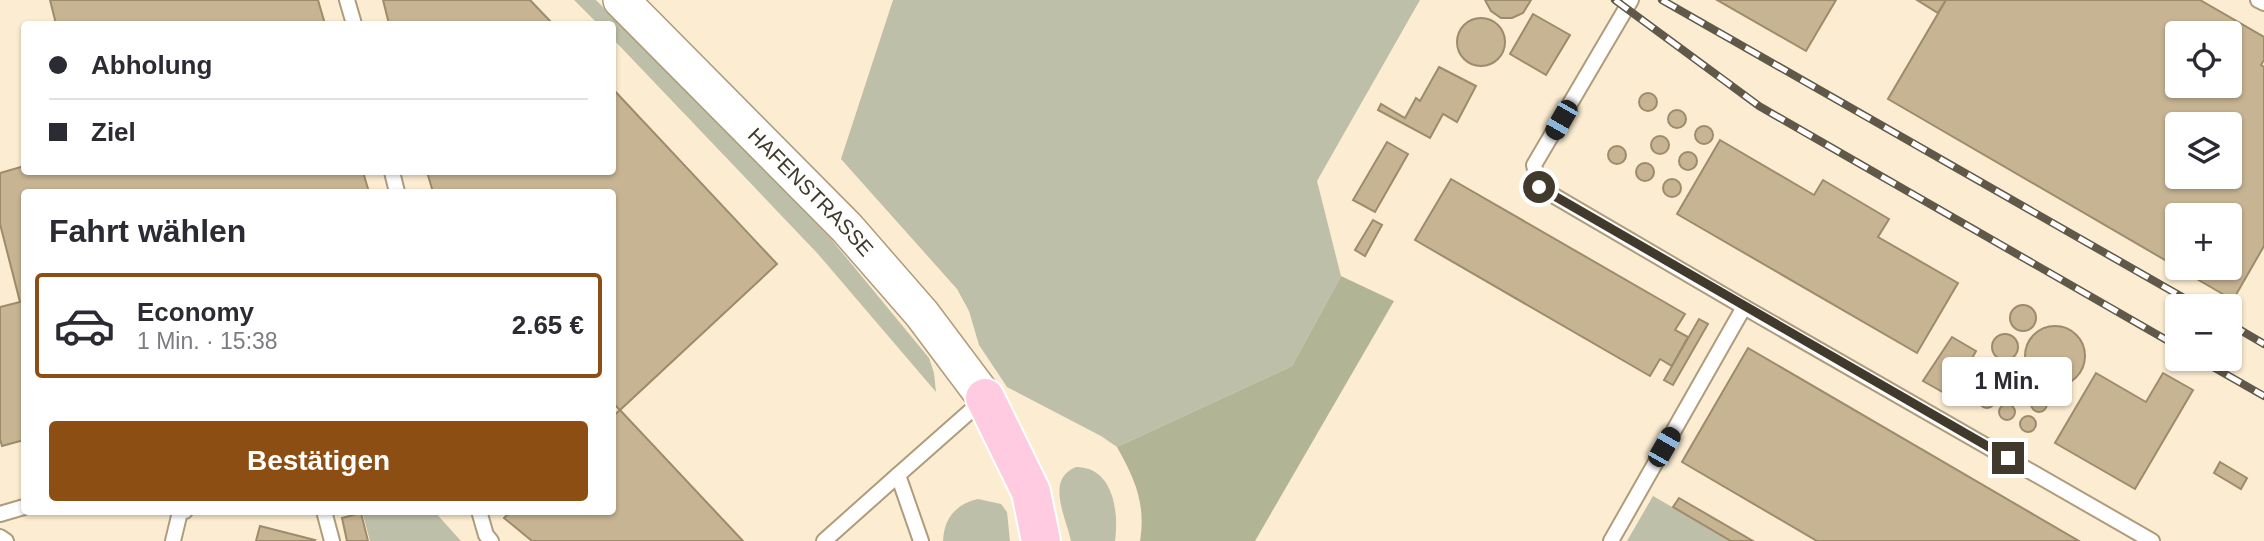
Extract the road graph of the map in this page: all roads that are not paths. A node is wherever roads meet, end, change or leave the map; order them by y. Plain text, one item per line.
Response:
1 (347, 0) edge
2 (621, 0) edge
3 (1631, 0) edge
4 (2258, 0) edge
5 (2264, 4) edge
6 (353, 21) edge
7 (1744, 307) junction
8 (985, 398) junction
9 (898, 475) junction
10 (21, 508) edge
11 (0, 513) edge
12 (179, 515) edge
13 (325, 515) edge
14 (481, 515) edge
15 (0, 537) edge
16 (6, 541) edge
17 (173, 541) edge
18 (332, 541) edge
19 (491, 541) edge
20 (824, 541) edge
21 (921, 541) edge
22 (1041, 541) edge
23 (1611, 541) edge
24 (2152, 541) edge

1 - 6 lane
2 - 8 street, HAFENSTRASSE
3 - 7 lane
4 - 5 lane
7 - 23 lane
7 - 24 lane
8 - 9 lane
8 - 22 highway
9 - 20 lane
9 - 21 lane
10 - 11 lane
12 - 17 lane
13 - 18 lane
14 - 19 lane
15 - 16 lane

